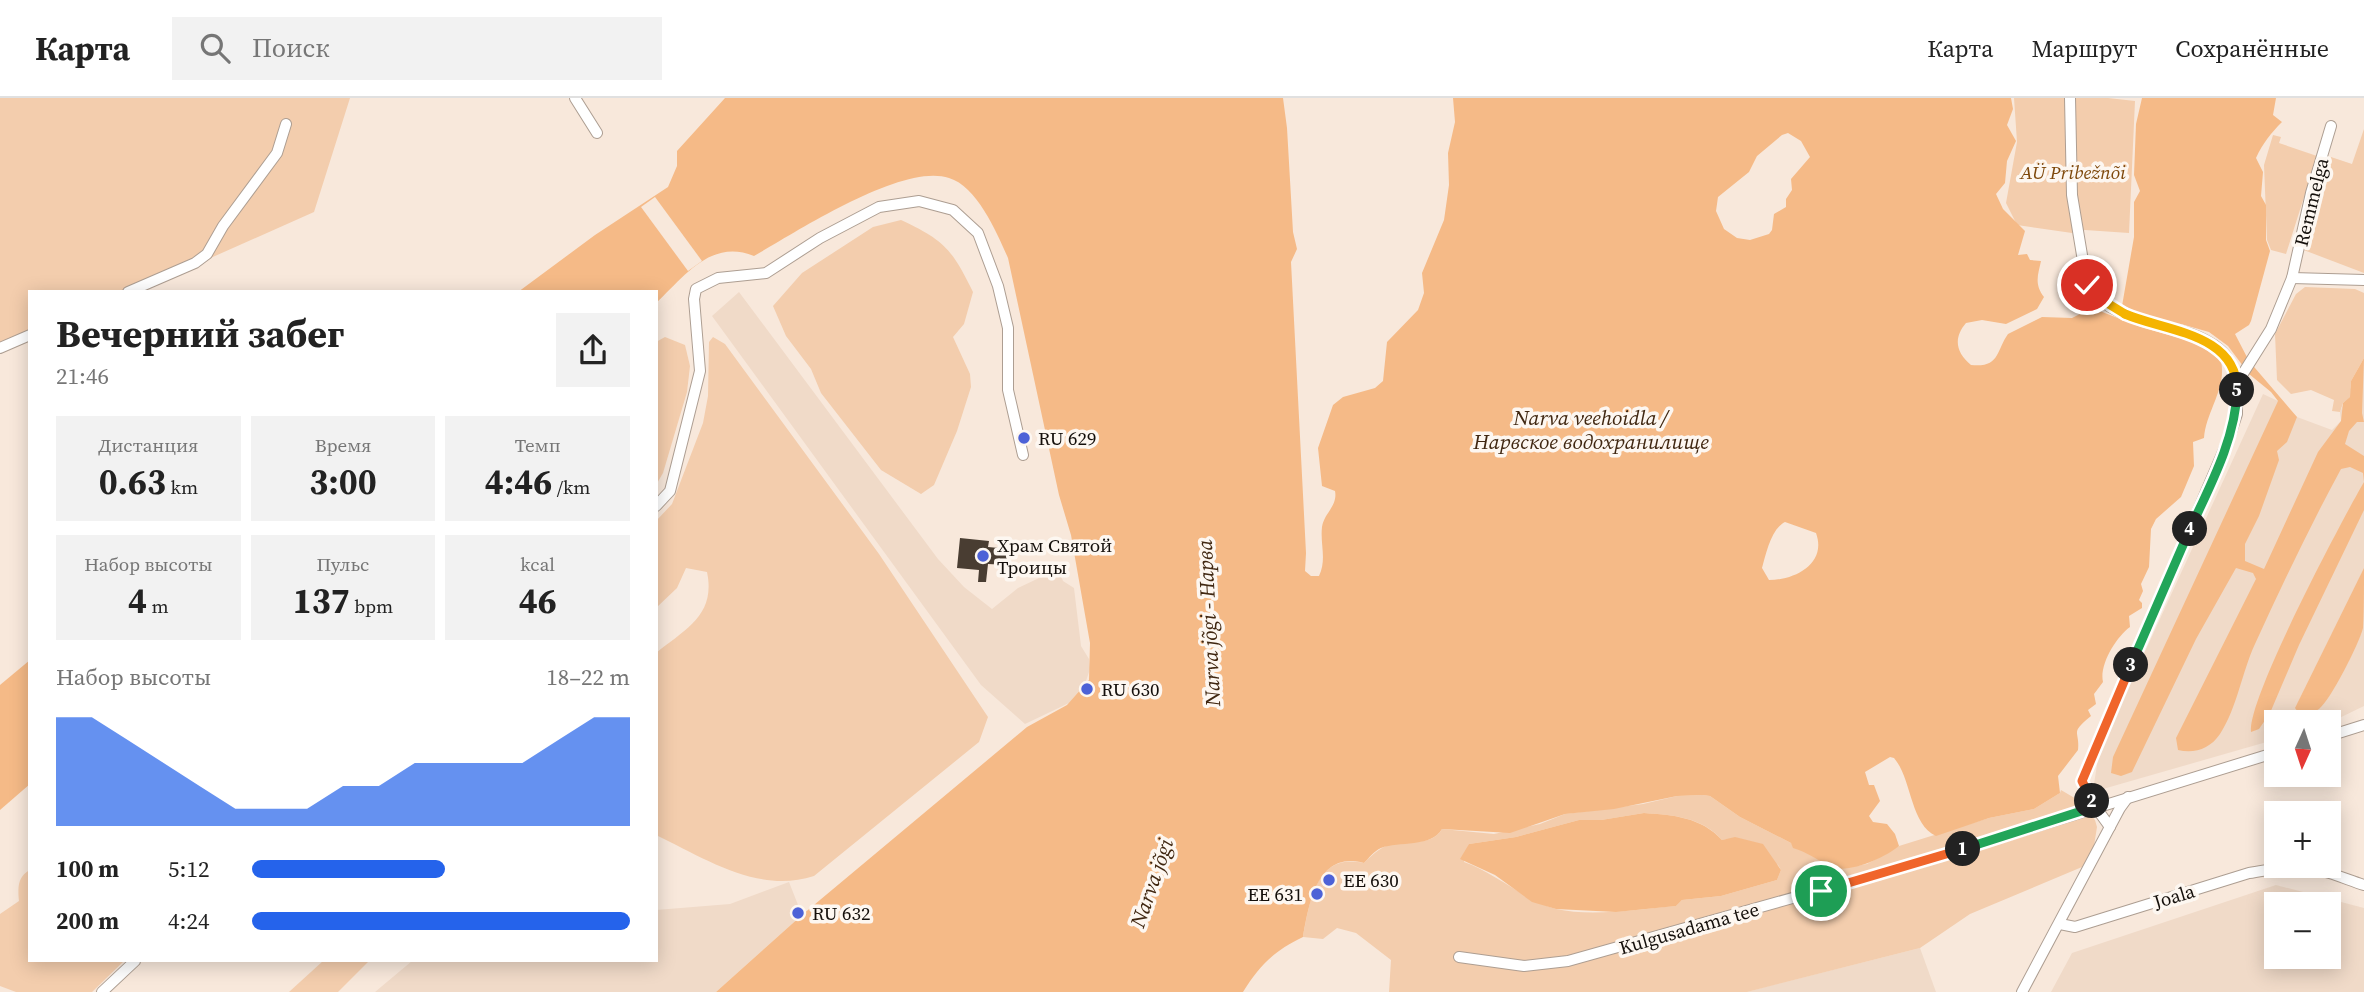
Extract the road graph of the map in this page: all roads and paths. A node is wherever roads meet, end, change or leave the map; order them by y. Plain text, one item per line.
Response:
1 (575, 98) edge
2 (2070, 98) edge
3 (286, 124) dead end
4 (2331, 126) dead end
5 (597, 133) dead end
6 (2292, 278) junction
7 (2359, 281) edge
8 (133, 290) edge
9 (28, 336) edge
10 (0, 348) edge
11 (2240, 378) junction
12 (1023, 455) dead end
13 (658, 504) edge
14 (2364, 725) edge
15 (2342, 732) edge
16 (2264, 756) edge
17 (2128, 797) junction
18 (2097, 806) junction
19 (2110, 827) junction
20 (2364, 884) edge
21 (2060, 924) junction
22 (1459, 957) dead end
23 (134, 962) edge
24 (102, 992) edge
25 (2022, 992) edge

1 - 5 street
2 - 11 street
3 - 8 street
4 - 6 street, Remmelga
6 - 7 street
6 - 11 street, Remmelga
9 - 10 street
11 - 18 street
12 - 13 street
14 - 15 street
16 - 17 street, Kulgusadama tee
17 - 18 street, Kulgusadama tee
17 - 19 street
18 - 19 street
18 - 22 street, Kulgusadama tee
19 - 21 street
20 - 21 street, Joala
21 - 25 street
23 - 24 street

